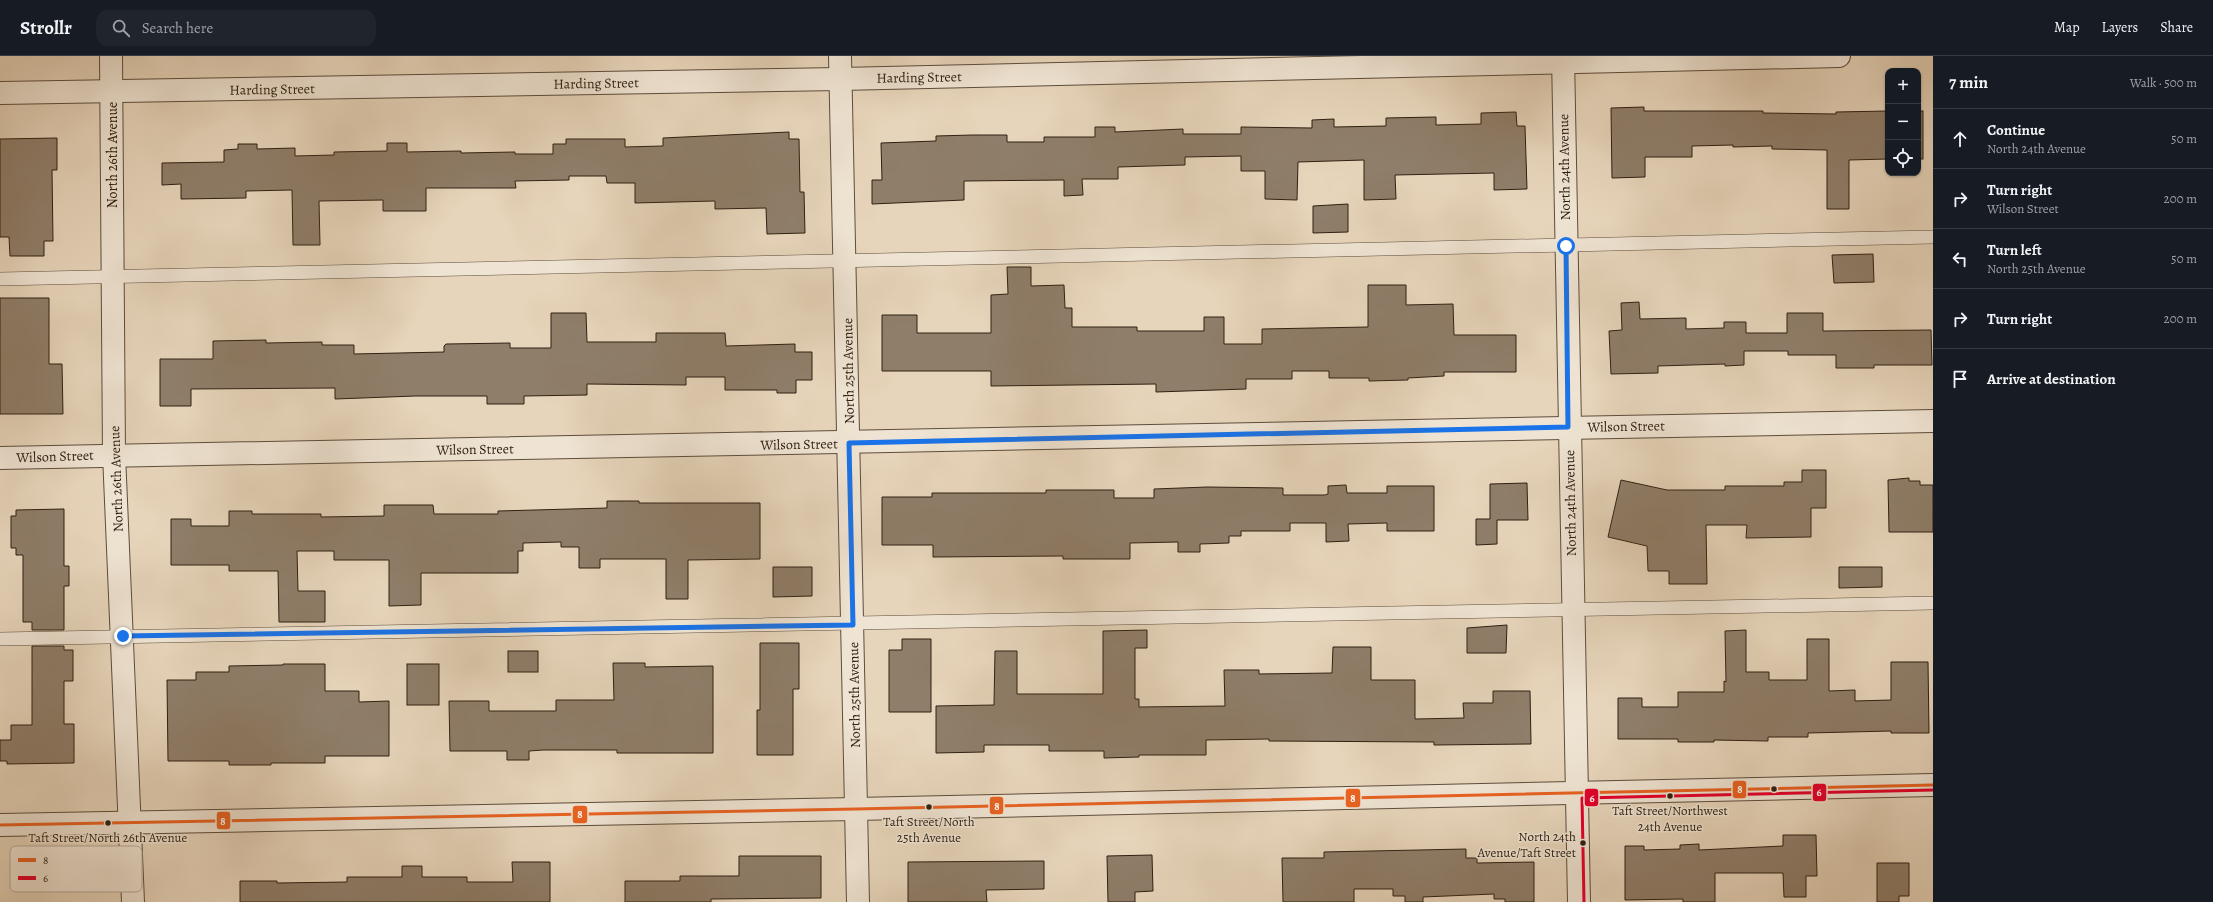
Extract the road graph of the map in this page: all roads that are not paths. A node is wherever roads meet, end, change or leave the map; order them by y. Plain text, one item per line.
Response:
1 (111, 56) edge
2 (840, 56) edge
3 (1839, 56) edge
4 (1563, 59) edge
5 (840, 79) junction
6 (112, 92) junction
7 (0, 93) edge
8 (1933, 237) edge
9 (1566, 246) junction
10 (845, 260) junction
11 (113, 276) junction
12 (0, 279) edge
13 (1933, 421) edge
14 (1568, 427) junction
15 (849, 443) junction
16 (114, 454) junction
17 (0, 458) edge
18 (1933, 603) edge
19 (1573, 610) junction
20 (853, 625) junction
21 (123, 636) junction
22 (0, 640) edge
23 (1933, 785) edge
24 (1578, 793) junction
25 (856, 809) junction
26 (131, 821) junction
27 (0, 825) edge
28 (132, 846) edge
29 (133, 892) edge
30 (133, 902) edge
31 (858, 902) edge
32 (1579, 902) edge

1 - 6 street, North 26th Avenue
2 - 5 street, North 25th Avenue
3 - 4 street, Harding Street
4 - 5 street, Harding Street
4 - 9 street, North 24th Avenue
5 - 6 street, Harding Street
5 - 10 street, North 25th Avenue
6 - 7 street, Harding Street
6 - 11 street, North 26th Avenue
8 - 9 lane
9 - 10 lane
9 - 14 street, North 24th Avenue
10 - 11 lane
10 - 15 street, North 25th Avenue
11 - 12 lane
11 - 16 street, North 26th Avenue
13 - 14 street, Wilson Street
14 - 15 street, Wilson Street
14 - 19 street, North 24th Avenue
15 - 16 street, Wilson Street
15 - 20 street, North 25th Avenue
16 - 17 street, Wilson Street
16 - 21 street, North 26th Avenue
18 - 19 lane
19 - 20 lane
19 - 24 street, North 24th Avenue
20 - 21 lane
20 - 25 street, North 25th Avenue
21 - 22 lane
21 - 26 street, North 26th Avenue
23 - 24 street
24 - 25 street
24 - 32 street, North 24th Avenue
25 - 26 street
25 - 31 street, North 25th Avenue
26 - 27 street
26 - 28 street, North 26th Avenue
29 - 30 street, North 26th Avenue

